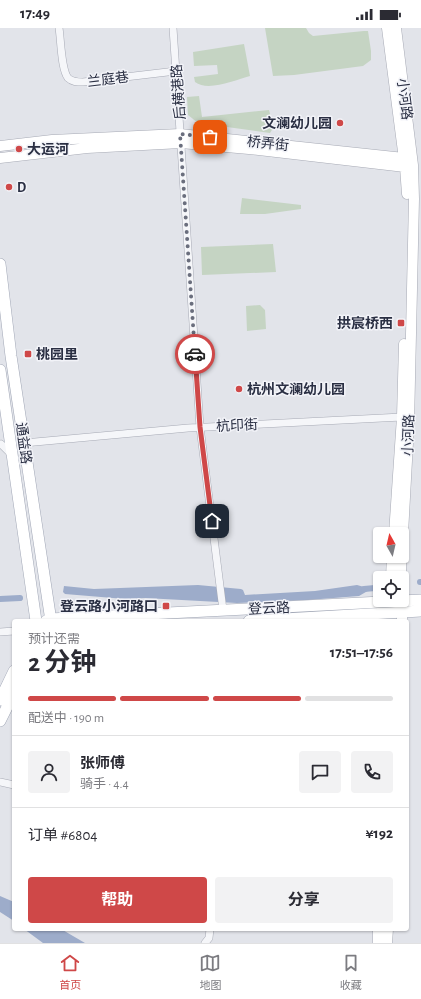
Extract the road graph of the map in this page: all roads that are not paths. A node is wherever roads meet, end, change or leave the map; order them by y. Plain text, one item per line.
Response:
1 (60, 28) edge
2 (173, 28) edge
3 (387, 28) edge
4 (396, 28) edge
5 (176, 71) junction
6 (181, 138) junction
7 (0, 146) edge
8 (0, 158) edge
9 (411, 164) edge
10 (0, 264) edge
11 (0, 370) edge
12 (402, 418) junction
13 (200, 427) junction
14 (9, 433) junction
15 (24, 442) junction
16 (0, 444) edge
17 (12, 456) junction
18 (394, 527) edge
19 (402, 571) edge
20 (421, 600) edge
21 (373, 601) edge
22 (409, 601) edge
23 (222, 605) junction
24 (421, 611) edge
25 (390, 617) edge
26 (402, 617) edge
27 (36, 619) edge
28 (49, 619) edge
29 (61, 619) edge
30 (320, 619) edge
31 (12, 631) edge
32 (0, 632) edge
33 (12, 675) edge
34 (12, 697) edge
35 (0, 700) edge
36 (0, 720) edge
37 (0, 782) edge
38 (12, 785) edge
39 (210, 931) edge
40 (378, 931) edge
41 (388, 931) edge
42 (205, 943) edge
43 (378, 943) edge
44 (387, 943) edge

1 - 5 street, 兰庭巷
2 - 5 street, 后横港路
3 - 9 main road, 小河路
4 - 9 main road, 小河路
5 - 6 street, 后横港路
6 - 7 main road, 桥弄街
6 - 8 main road, 桥弄街
6 - 9 main road, 桥弄街
6 - 13 street, 后横港路
9 - 12 main road, 小河路
9 - 19 main road, 小河路
10 - 15 main road, 通益路
11 - 14 main road, 通益路
12 - 13 street, 杭印街
12 - 18 main road, 小河路
13 - 15 street, 杭印街
13 - 23 street, 后横港路
14 - 16 street
14 - 17 main road, 通益路
15 - 28 main road, 通益路
16 - 17 street
17 - 27 main road, 通益路
20 - 22 main road, 登云路
21 - 23 main road, 登云路
23 - 29 main road, 登云路
24 - 26 main road, 登云路
25 - 26 main road, 登云路
25 - 30 main road, 登云路
31 - 32 street
33 - 35 main road
34 - 36 main road
37 - 38 street
39 - 42 street
40 - 43 main road
41 - 44 main road

